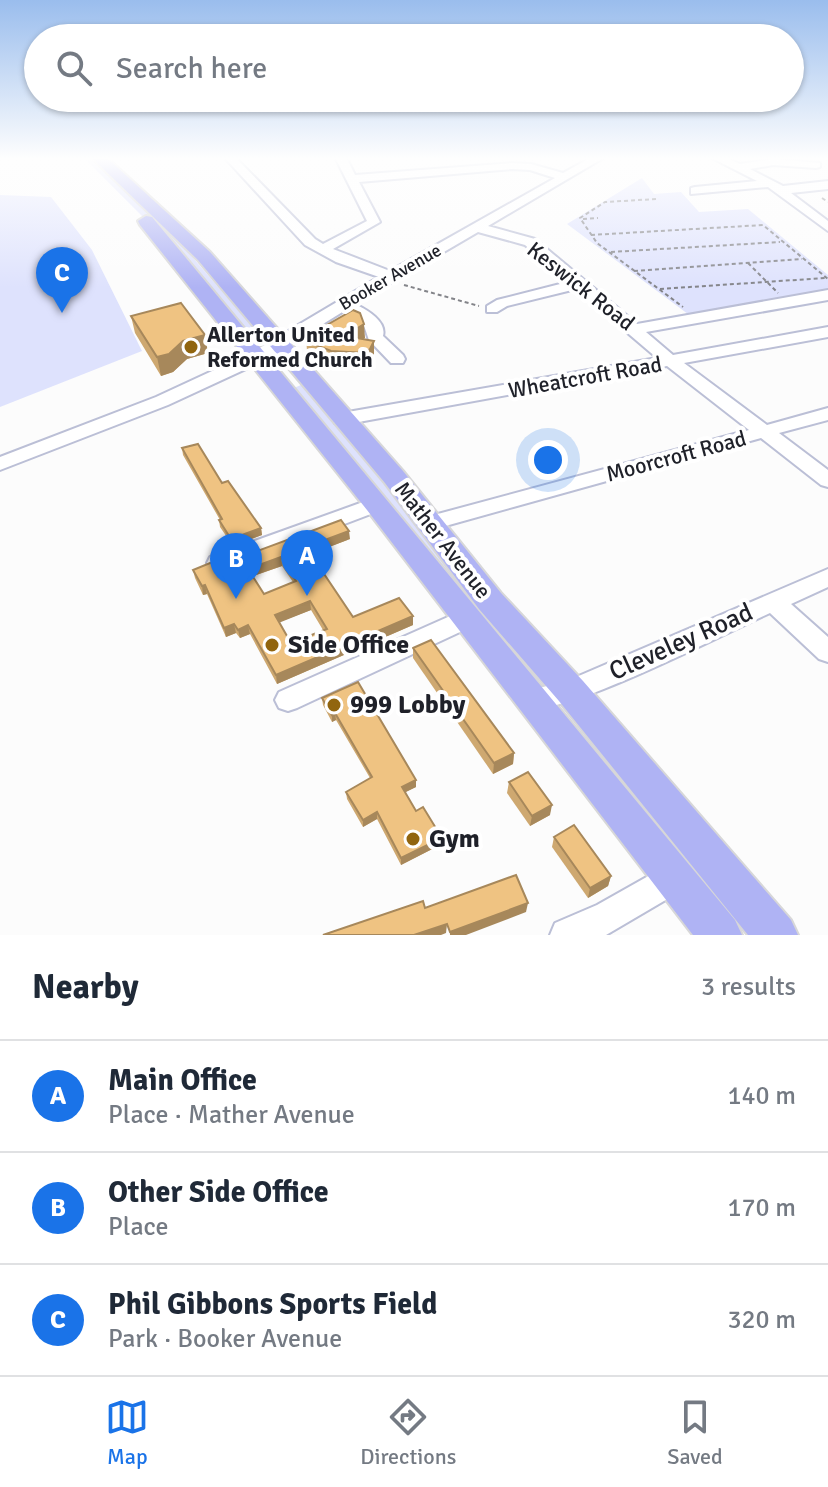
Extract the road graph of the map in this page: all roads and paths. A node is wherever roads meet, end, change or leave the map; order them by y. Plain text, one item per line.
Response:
1 (127, 201) edge
2 (271, 201) edge
3 (363, 201) edge
4 (522, 201) edge
5 (628, 201) edge
6 (794, 201) edge
7 (598, 218) dead end
8 (580, 219) junction
9 (476, 227) junction
10 (828, 227) edge
11 (591, 235) junction
12 (783, 242) junction
13 (322, 250) junction
14 (609, 253) junction
15 (803, 259) junction
16 (748, 262) junction
17 (634, 271) junction
18 (389, 277) junction
19 (827, 278) edge
20 (767, 282) junction
21 (578, 284) junction
22 (658, 289) junction
23 (828, 295) edge
24 (787, 302) junction
25 (343, 304) junction
26 (492, 309) joint
27 (697, 317) junction
28 (637, 329) junction
29 (828, 332) edge
30 (267, 350) junction
31 (397, 359) dead end
32 (672, 362) junction
33 (828, 414) edge
34 (342, 419) junction
35 (765, 432) junction
36 (0, 464) edge
37 (828, 480) edge
38 (377, 504) junction
39 (431, 523) junction
40 (218, 563) edge
41 (828, 577) edge
42 (772, 601) junction
43 (466, 618) junction
44 (828, 652) edge
45 (571, 691) junction
46 (288, 700) dead end
47 (532, 700) junction
48 (675, 877) junction
49 (567, 935) edge
50 (720, 935) edge
51 (776, 935) edge

1 - 30 main road, Mather Avenue
2 - 13 street
3 - 13 street
4 - 9 street, Booker Avenue
5 - 8 path
6 - 10 street
7 - 8 path
8 - 11 path
9 - 18 street, Booker Avenue
9 - 21 street, Keswick Road
11 - 12 path
11 - 14 path
12 - 14 path
12 - 15 path
13 - 18 street
14 - 17 path
15 - 16 path
15 - 19 path
16 - 17 path
16 - 20 path
17 - 22 path
18 - 25 street, Booker Avenue
18 - 26 path
19 - 20 path
20 - 22 path
20 - 24 path
21 - 26 street
21 - 28 street, Keswick Road
22 - 27 path
23 - 24 street
24 - 27 street
25 - 30 street, Booker Avenue
25 - 31 street
27 - 28 street
28 - 32 street, Keswick Road
29 - 32 street, Wheatcroft Road
30 - 34 main road, Mather Avenue
30 - 36 street, Booker Avenue
30 - 38 main road, Mather Avenue
32 - 34 street, Wheatcroft Road
32 - 35 street, Keswick Road
33 - 35 street, Moorcroft Road
34 - 39 main road, Mather Avenue
35 - 37 street, Keswick Road
35 - 39 street, Moorcroft Road
38 - 40 street
38 - 43 main road, Mather Avenue
39 - 45 main road, Mather Avenue
41 - 42 street, Cleveley Road
42 - 44 street
42 - 45 street, Cleveley Road
43 - 46 street
43 - 47 main road, Mather Avenue
45 - 47 street, Cleveley Road
45 - 51 main road, Mather Avenue
47 - 48 main road, Mather Avenue
48 - 49 street
48 - 50 main road, Mather Avenue

